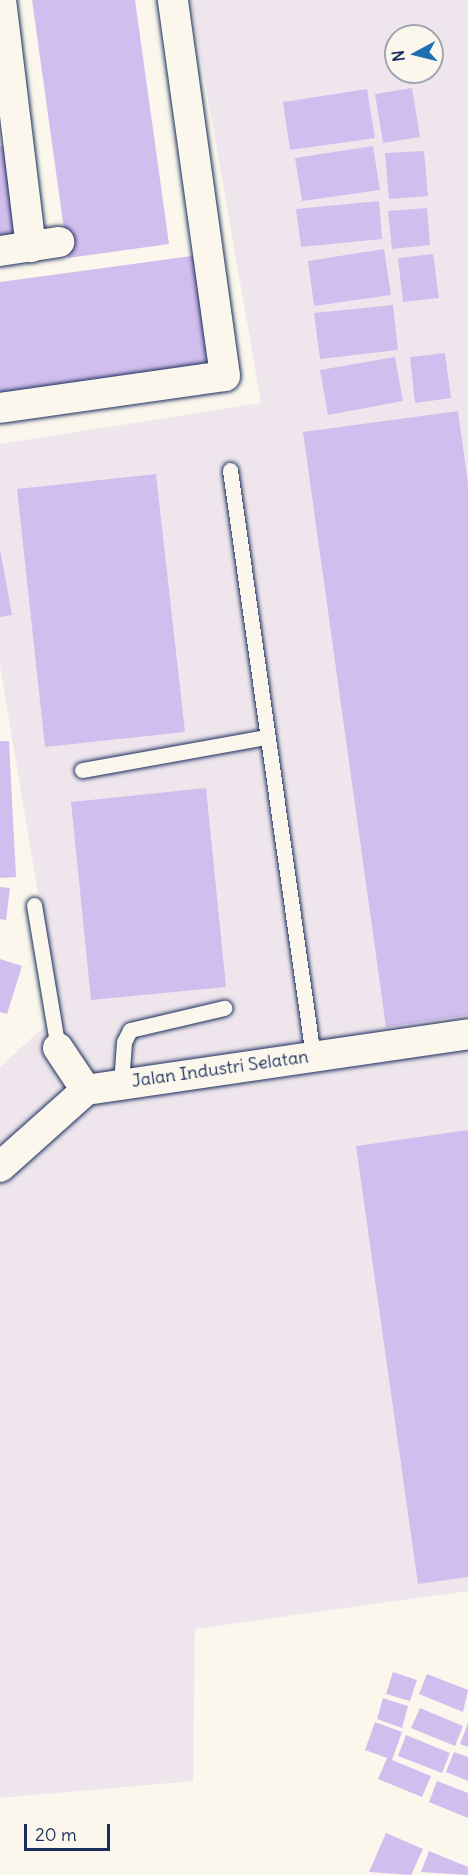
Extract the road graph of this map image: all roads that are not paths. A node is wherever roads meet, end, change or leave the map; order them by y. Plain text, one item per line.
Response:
1 (2, 0) edge
2 (173, 0) edge
3 (10, 140) edge
4 (0, 251) edge
5 (0, 408) edge
6 (230, 470) dead end
7 (266, 737) junction
8 (82, 770) dead end
9 (34, 905) dead end
10 (224, 1008) dead end
11 (468, 1034) edge
12 (58, 1048) joint
13 (313, 1056) junction
14 (121, 1084) junction
15 (86, 1090) junction
16 (0, 1167) edge

1 - 3 street
2 - 5 street
3 - 4 street
6 - 7 lane
7 - 8 lane
7 - 13 lane
9 - 12 lane
10 - 14 lane
11 - 13 street, Jalan Industri Selatan
12 - 15 street
13 - 14 street, Jalan Industri Selatan
14 - 15 street, Jalan Industri Selatan
15 - 16 street

